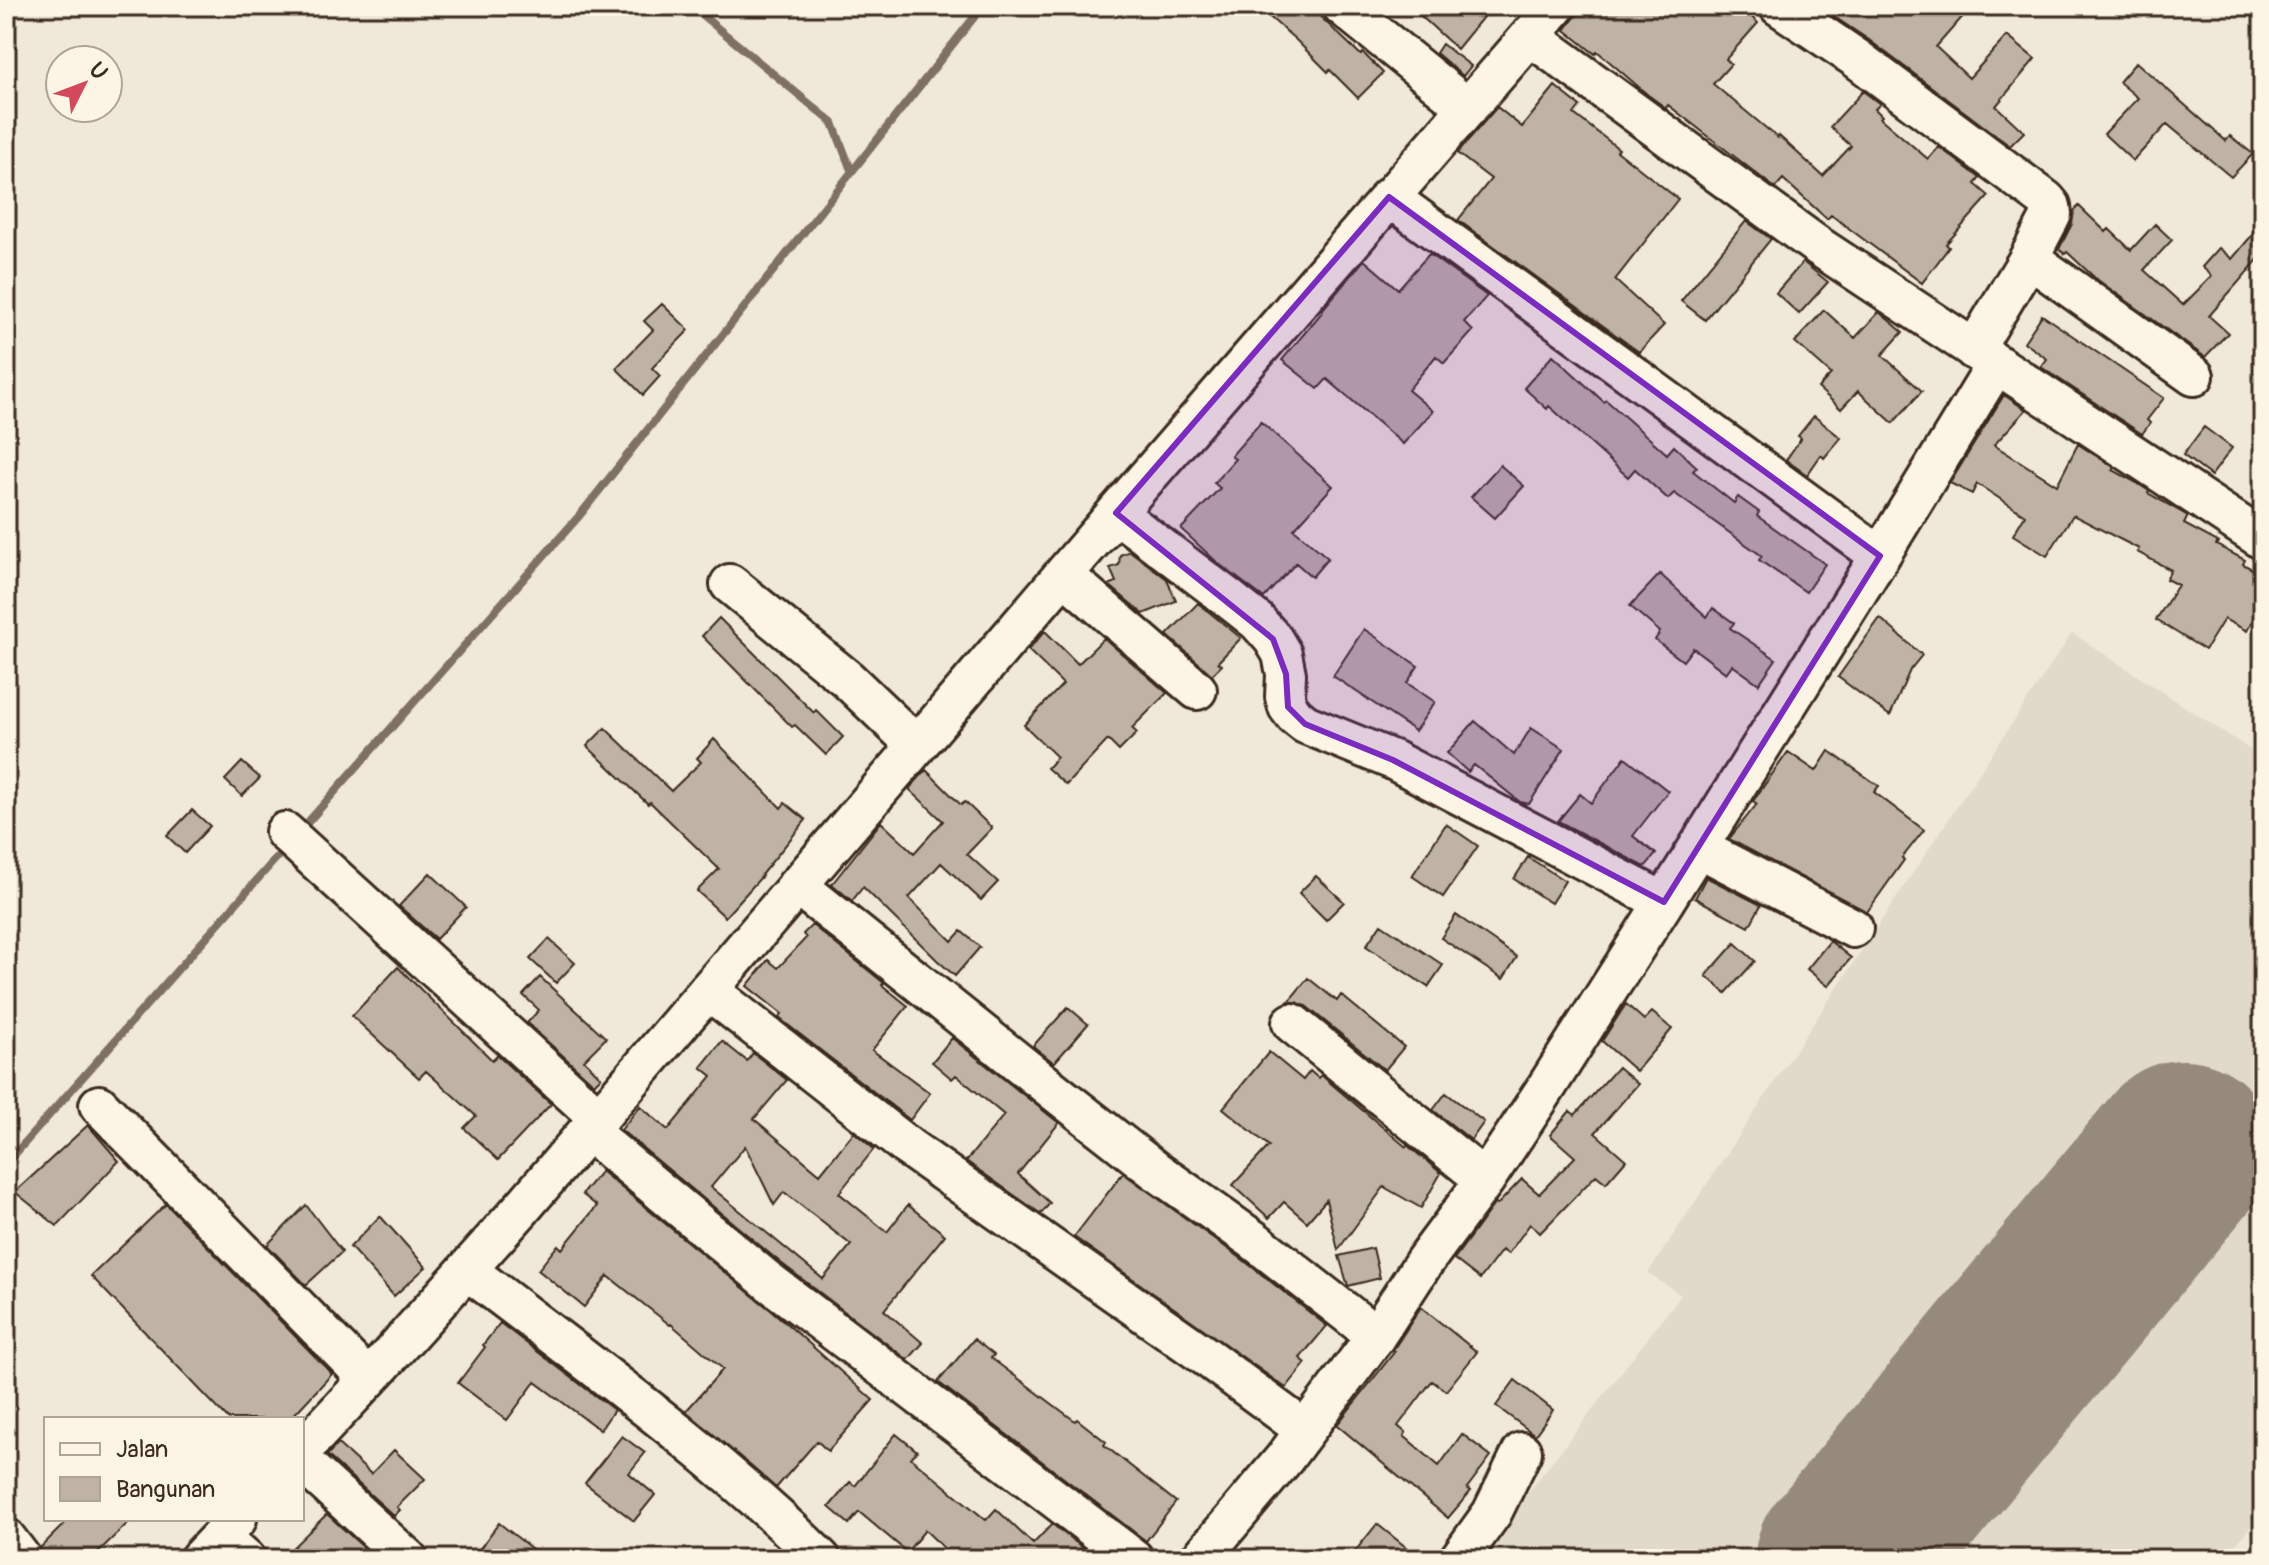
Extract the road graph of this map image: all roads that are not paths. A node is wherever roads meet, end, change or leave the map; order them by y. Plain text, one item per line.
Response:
1 (1342, 6) edge
2 (1556, 6) edge
3 (1779, 6) edge
4 (1530, 36) junction
5 (1468, 108) junction
6 (1389, 197) junction
7 (2029, 258) junction
8 (1985, 357) junction
9 (2194, 376) dead end
10 (1116, 513) junction
11 (2263, 540) edge
12 (1880, 556) junction
13 (1064, 575) junction
14 (730, 584) dead end
15 (1197, 690) dead end
16 (917, 746) junction
17 (285, 832) dead end
18 (1699, 848) junction
19 (797, 885) junction
20 (1664, 902) junction
21 (1853, 928) dead end
22 (708, 990) junction
23 (1292, 1023) dead end
24 (99, 1105) dead end
25 (594, 1125) junction
26 (1485, 1180) junction
27 (467, 1270) junction
28 (1376, 1336) junction
29 (368, 1379) junction
30 (1305, 1430) junction
31 (304, 1448) edge
32 (1522, 1452) dead end
33 (304, 1464) edge
34 (6, 1538) edge
35 (22, 1559) edge
36 (408, 1559) edge
37 (821, 1559) edge
38 (1134, 1559) edge
39 (1200, 1559) edge
40 (1459, 1559) edge

1 - 5 street
2 - 4 street
3 - 7 street
4 - 5 street
4 - 8 street
5 - 6 street
6 - 10 street
6 - 12 street
7 - 8 street
7 - 9 street
8 - 11 street
8 - 12 street
10 - 13 street
10 - 20 street
12 - 18 street
13 - 15 street
13 - 16 street
14 - 16 street
16 - 19 street
17 - 25 street
18 - 20 street
18 - 21 street
19 - 22 street
19 - 28 street
20 - 26 street
22 - 25 street
22 - 30 street
23 - 26 street
24 - 29 street
25 - 27 street
25 - 38 street
26 - 28 street
27 - 29 street
27 - 37 street
28 - 30 street
29 - 31 street
30 - 39 street
32 - 40 street
33 - 36 street
34 - 35 street

